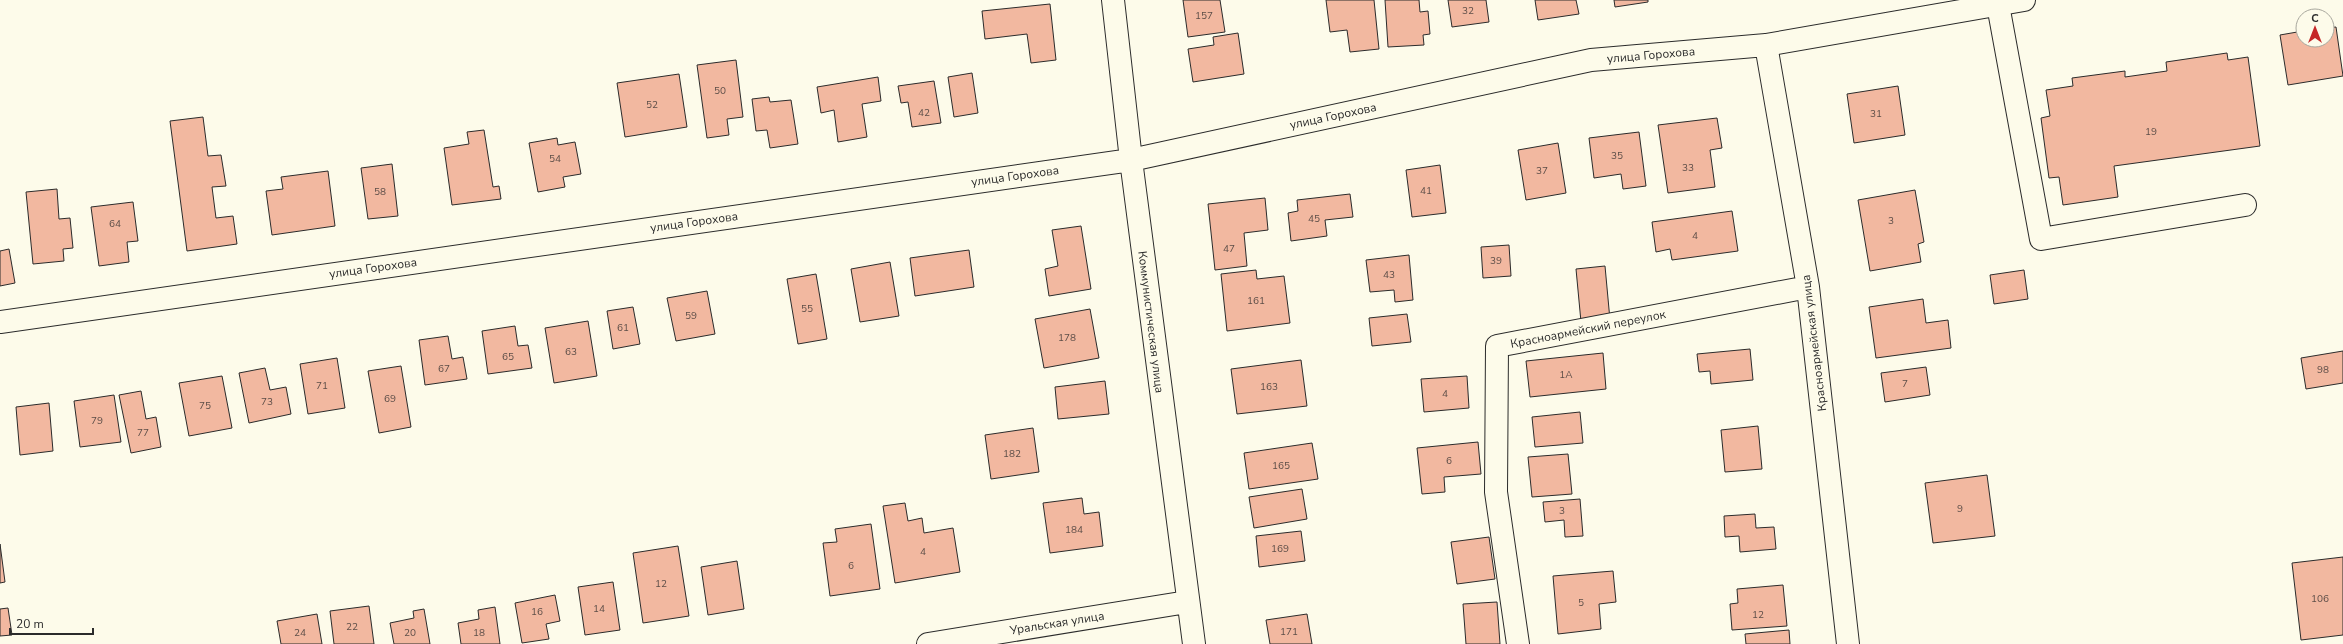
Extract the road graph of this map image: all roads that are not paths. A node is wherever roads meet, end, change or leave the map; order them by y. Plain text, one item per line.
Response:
1 (1114, 0) edge
2 (2024, 0) edge
3 (1998, 5) junction
4 (1766, 44) junction
5 (1131, 160) junction
6 (2245, 205) dead end
7 (1808, 287) junction
8 (0, 322) edge
9 (1187, 602) junction
10 (928, 644) edge
11 (1194, 644) edge
12 (1518, 644) edge
13 (1848, 644) edge

1 - 5 street, Коммунистическая улица
2 - 3 street, улица Горохова
3 - 4 street, улица Горохова
3 - 6 street
4 - 5 street, улица Горохова
4 - 7 street, Красноармейская улица
5 - 8 street, улица Горохова
5 - 9 street, Коммунистическая улица
7 - 12 street, Красноармейский переулок
7 - 13 street, Красноармейская улица
9 - 10 street, Уральская улица
9 - 11 street, Коммунистическая улица

